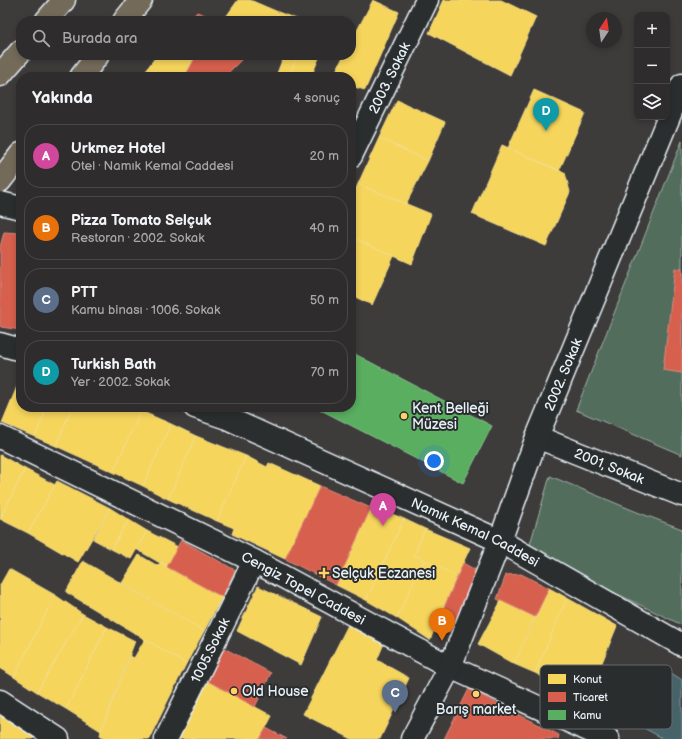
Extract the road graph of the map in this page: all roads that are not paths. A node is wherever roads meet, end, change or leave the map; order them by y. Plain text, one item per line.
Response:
1 (64, 0) edge
2 (141, 0) edge
3 (427, 0) edge
4 (50, 16) edge
5 (128, 16) edge
6 (16, 56) edge
7 (94, 60) edge
8 (85, 72) edge
9 (0, 75) edge
10 (682, 85) edge
11 (356, 146) edge
12 (16, 160) edge
13 (0, 181) edge
14 (0, 203) edge
15 (16, 207) edge
16 (0, 344) edge
17 (16, 349) edge
18 (230, 412) edge
19 (0, 437) edge
20 (538, 437) junction
21 (682, 495) edge
22 (500, 541) junction
23 (254, 561) junction
24 (682, 645) edge
25 (450, 667) junction
26 (0, 701) edge
27 (540, 708) edge
28 (586, 729) edge
29 (58, 739) edge
30 (166, 739) edge
31 (412, 739) edge
32 (608, 739) edge

1 - 4 highway
2 - 5 highway
3 - 11 street, 2003. Sokak
6 - 9 highway
7 - 8 highway
10 - 20 street, 2002. Sokak
12 - 13 highway
14 - 15 street
16 - 17 street
18 - 22 street, Namık Kemal Caddesi
19 - 23 street, Cengiz Topel Caddesi
20 - 21 street, 2001, Sokak
20 - 22 street, 2002. Sokak
22 - 24 street, Namık Kemal Caddesi
22 - 25 street, 2002. Sokak
23 - 25 street, Cengiz Topel Caddesi
23 - 30 street, 1005.Sokak
25 - 27 street, Cengiz Topel Caddesi
25 - 31 street, 2002. Sokak
26 - 29 street
28 - 32 street, Cengiz Topel Caddesi

